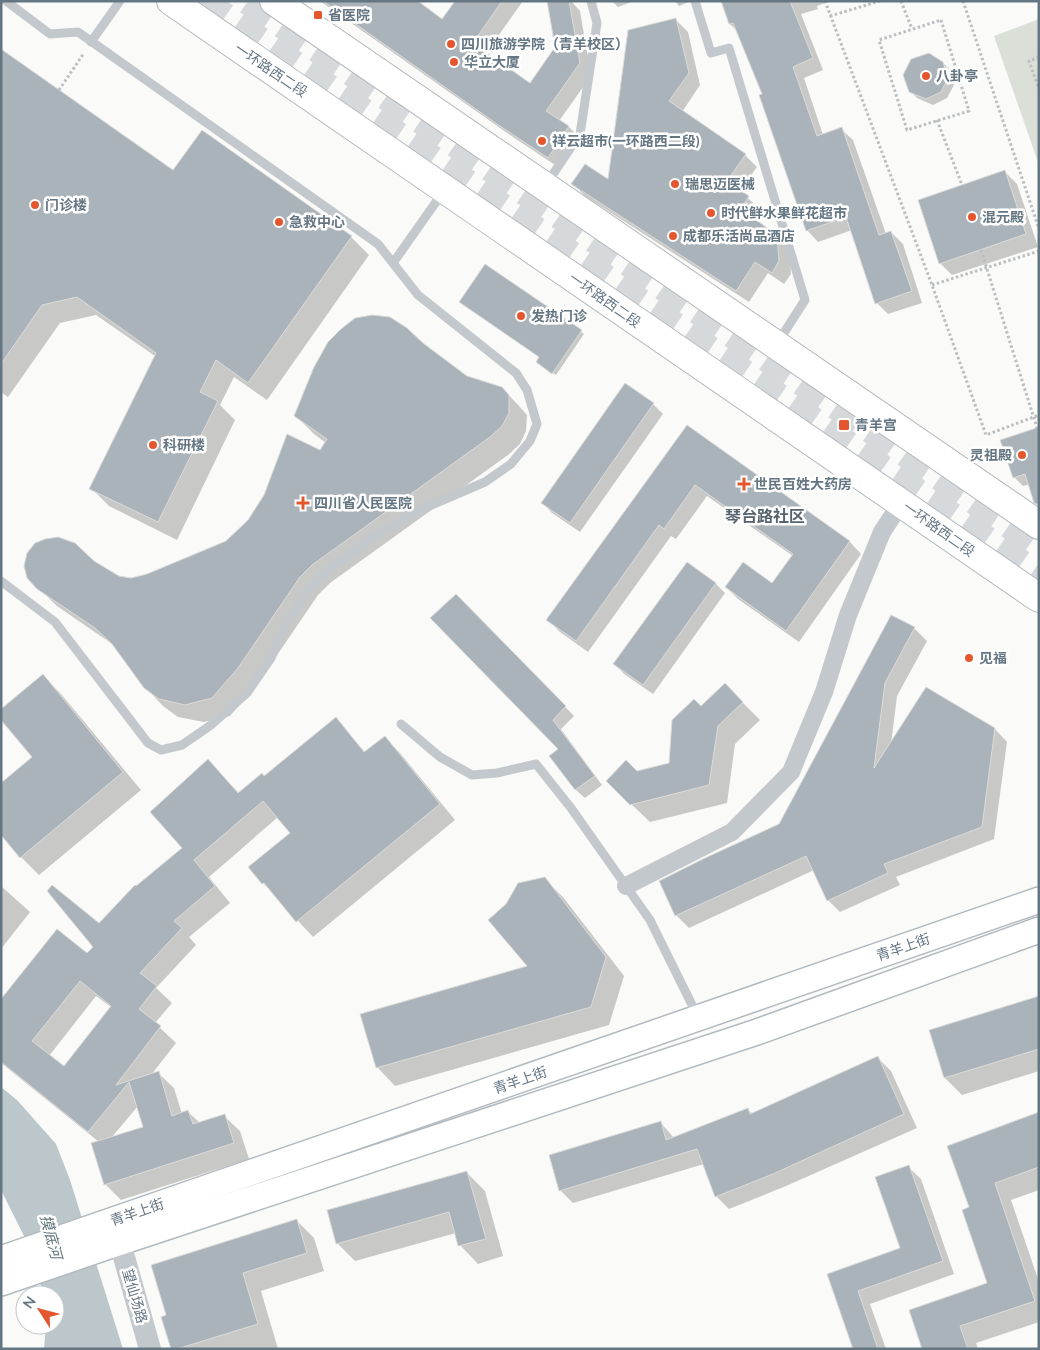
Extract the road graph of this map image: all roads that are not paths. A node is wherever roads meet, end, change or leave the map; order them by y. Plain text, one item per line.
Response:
1 (6, 1) edge
2 (120, 1) edge
3 (171, 1) edge
4 (274, 1) edge
5 (591, 1) edge
6 (695, 1) edge
7 (91, 42) junction
8 (545, 186) junction
9 (444, 189) junction
10 (393, 263) junction
11 (776, 344) junction
12 (901, 503) junction
13 (1039, 525) edge
14 (1, 581) edge
15 (1039, 598) edge
16 (401, 724) dead end
17 (626, 886) junction
18 (1039, 900) edge
19 (1039, 930) edge
20 (698, 1018) junction
21 (109, 1238) junction
22 (9, 1269) edge
23 (150, 1349) edge

1 - 7 lane
2 - 7 lane
3 - 9 main road, 一环路西二段
4 - 8 main road
5 - 8 lane
6 - 11 lane
7 - 10 lane
8 - 11 main road
9 - 10 lane
9 - 12 main road, 一环路西二段
10 - 14 lane
11 - 13 main road
12 - 15 main road, 一环路西二段
12 - 17 street
16 - 17 lane
17 - 20 lane
18 - 20 main road, 青羊上街
19 - 21 main road, 青羊上街
20 - 21 main road, 青羊上街
21 - 22 main road, 青羊上街
21 - 23 street, 望仙场路

